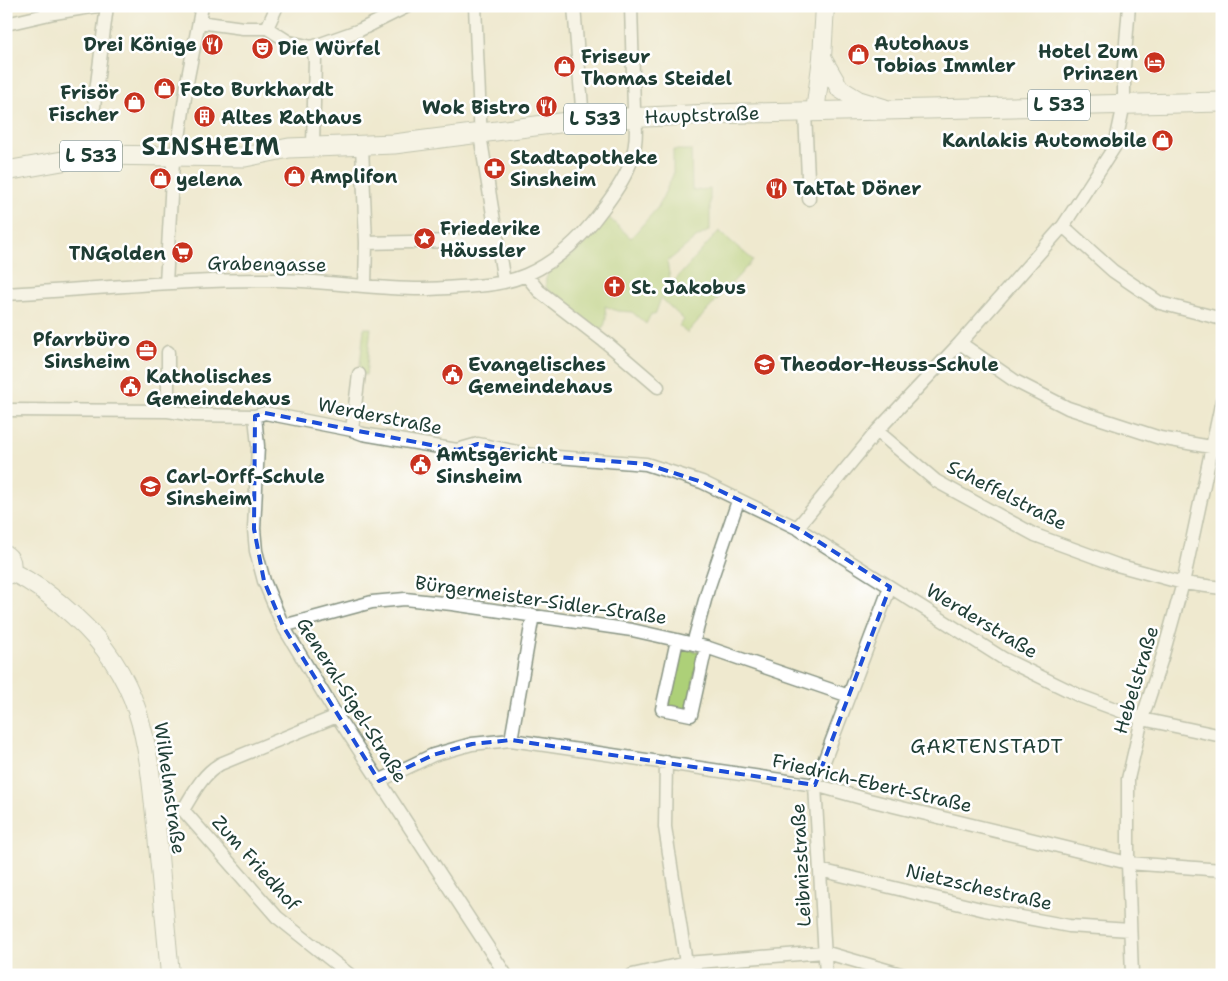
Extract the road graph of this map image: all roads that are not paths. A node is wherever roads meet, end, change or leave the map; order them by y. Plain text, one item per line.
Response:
1 (97, 6) edge
2 (106, 6) edge
3 (202, 6) edge
4 (277, 6) edge
5 (408, 6) edge
6 (476, 6) edge
7 (574, 6) edge
8 (630, 6) edge
9 (825, 6) edge
10 (1129, 6) edge
11 (199, 22) junction
12 (6, 24) edge
13 (267, 28) junction
14 (312, 47) junction
15 (822, 58) junction
16 (1222, 102) edge
17 (1124, 104) junction
18 (94, 107) dead end
19 (890, 110) junction
20 (810, 112) junction
21 (635, 117) junction
22 (583, 120) junction
23 (480, 134) junction
24 (178, 145) dead end
25 (313, 146) junction
26 (362, 146) junction
27 (174, 162) dead end
28 (6, 171) edge
29 (810, 199) dead end
30 (1063, 226) junction
31 (498, 240) junction
32 (366, 243) junction
33 (526, 275) junction
34 (504, 282) junction
35 (166, 283) junction
36 (365, 286) junction
37 (6, 294) edge
38 (1222, 320) edge
39 (960, 343) junction
40 (168, 352) dead end
41 (359, 374) dead end
42 (658, 387) dead end
43 (1222, 400) edge
44 (6, 410) edge
45 (168, 411) junction
46 (255, 416) junction
47 (352, 430) junction
48 (877, 431) junction
49 (1217, 448) edge
50 (738, 501) junction
51 (798, 528) junction
52 (8, 567) edge
53 (1183, 583) junction
54 (890, 587) junction
55 (1222, 588) edge
56 (533, 615) junction
57 (283, 626) junction
58 (677, 640) junction
59 (699, 646) junction
60 (848, 696) junction
61 (337, 716) junction
62 (1142, 719) junction
63 (1222, 736) edge
64 (511, 740) junction
65 (666, 762) junction
66 (379, 781) junction
67 (815, 785) junction
68 (154, 808) junction
69 (184, 810) junction
70 (1128, 863) junction
71 (820, 870) junction
72 (1222, 870) edge
73 (1130, 930) junction
74 (824, 952) junction
75 (687, 969) edge
76 (170, 975) edge
77 (350, 975) edge
78 (506, 975) edge
79 (632, 975) edge
80 (826, 975) edge
81 (904, 975) edge
82 (1132, 975) edge

1 - 12 street
2 - 18 street
3 - 11 street
4 - 13 street
5 - 14 street
6 - 23 street
7 - 22 street
8 - 21 street, Grabengasse
9 - 15 main road
10 - 17 street
11 - 13 street
11 - 24 street
13 - 14 street
14 - 25 street
15 - 19 main road
15 - 20 main road
16 - 17 main road, Hauptstraße / L 533
17 - 19 main road, Hauptstraße / L 533
17 - 30 street
19 - 20 main road, Hauptstraße / L 533
20 - 21 main road, Hauptstraße / L 533
20 - 29 street
21 - 22 main road, Hauptstraße / L 533
21 - 33 street, Grabengasse
22 - 23 main road, Hauptstraße / L 533
23 - 26 main road, Hauptstraße / L 533
23 - 31 street
25 - 26 main road, Hauptstraße / L 533
25 - 28 main road, Hauptstraße / L 533
26 - 32 street
27 - 35 street
30 - 38 street
30 - 39 street
31 - 32 street
31 - 34 street
32 - 36 street
33 - 34 street, Grabengasse
33 - 42 street
34 - 36 street, Grabengasse
35 - 36 street, Grabengasse
35 - 37 street, Grabengasse
39 - 48 street
39 - 49 street
40 - 45 street
41 - 47 street
43 - 49 street, Hebelstraße
44 - 45 street, Werderstraße
45 - 46 street, Werderstraße
46 - 47 street, Werderstraße
46 - 57 street, General-Sigel-Straße
47 - 50 street, Werderstraße
48 - 51 street
48 - 53 street, Scheffelstraße
49 - 53 street, Hebelstraße
50 - 51 street, Werderstraße
50 - 59 street
51 - 54 street, Werderstraße
52 - 68 main road, Wilhelmstraße
53 - 55 street, Scheffelstraße
53 - 62 street, Hebelstraße
54 - 60 street, Leibnizstraße
54 - 62 street, Werderstraße
56 - 57 street, Bürgermeister-Sidler-Straße
56 - 58 street, Bürgermeister-Sidler-Straße
56 - 64 street
57 - 61 street, General-Sigel-Straße
58 - 59 street, Bürgermeister-Sidler-Straße
58 - 59 street
59 - 60 street, Bürgermeister-Sidler-Straße
60 - 67 street, Leibnizstraße
61 - 66 street, General-Sigel-Straße
61 - 69 street
62 - 63 street, Werderstraße
62 - 70 street, Hebelstraße
64 - 65 street, Friedrich-Ebert-Straße
64 - 66 street, Friedrich-Ebert-Straße
65 - 67 street, Friedrich-Ebert-Straße
65 - 75 street
66 - 78 street, General-Sigel-Straße
67 - 70 street, Friedrich-Ebert-Straße
67 - 71 street, Leibnizstraße
68 - 69 street
68 - 76 main road, Wilhelmstraße
69 - 77 street, Zum Friedhof
70 - 72 street, Friedrich-Ebert-Straße
70 - 73 street, Hebelstraße
71 - 73 street, Nietzschestraße
71 - 74 street, Leibnizstraße
73 - 82 street, Hebelstraße
74 - 75 street
74 - 80 street, Leibnizstraße
74 - 81 street
75 - 79 street

